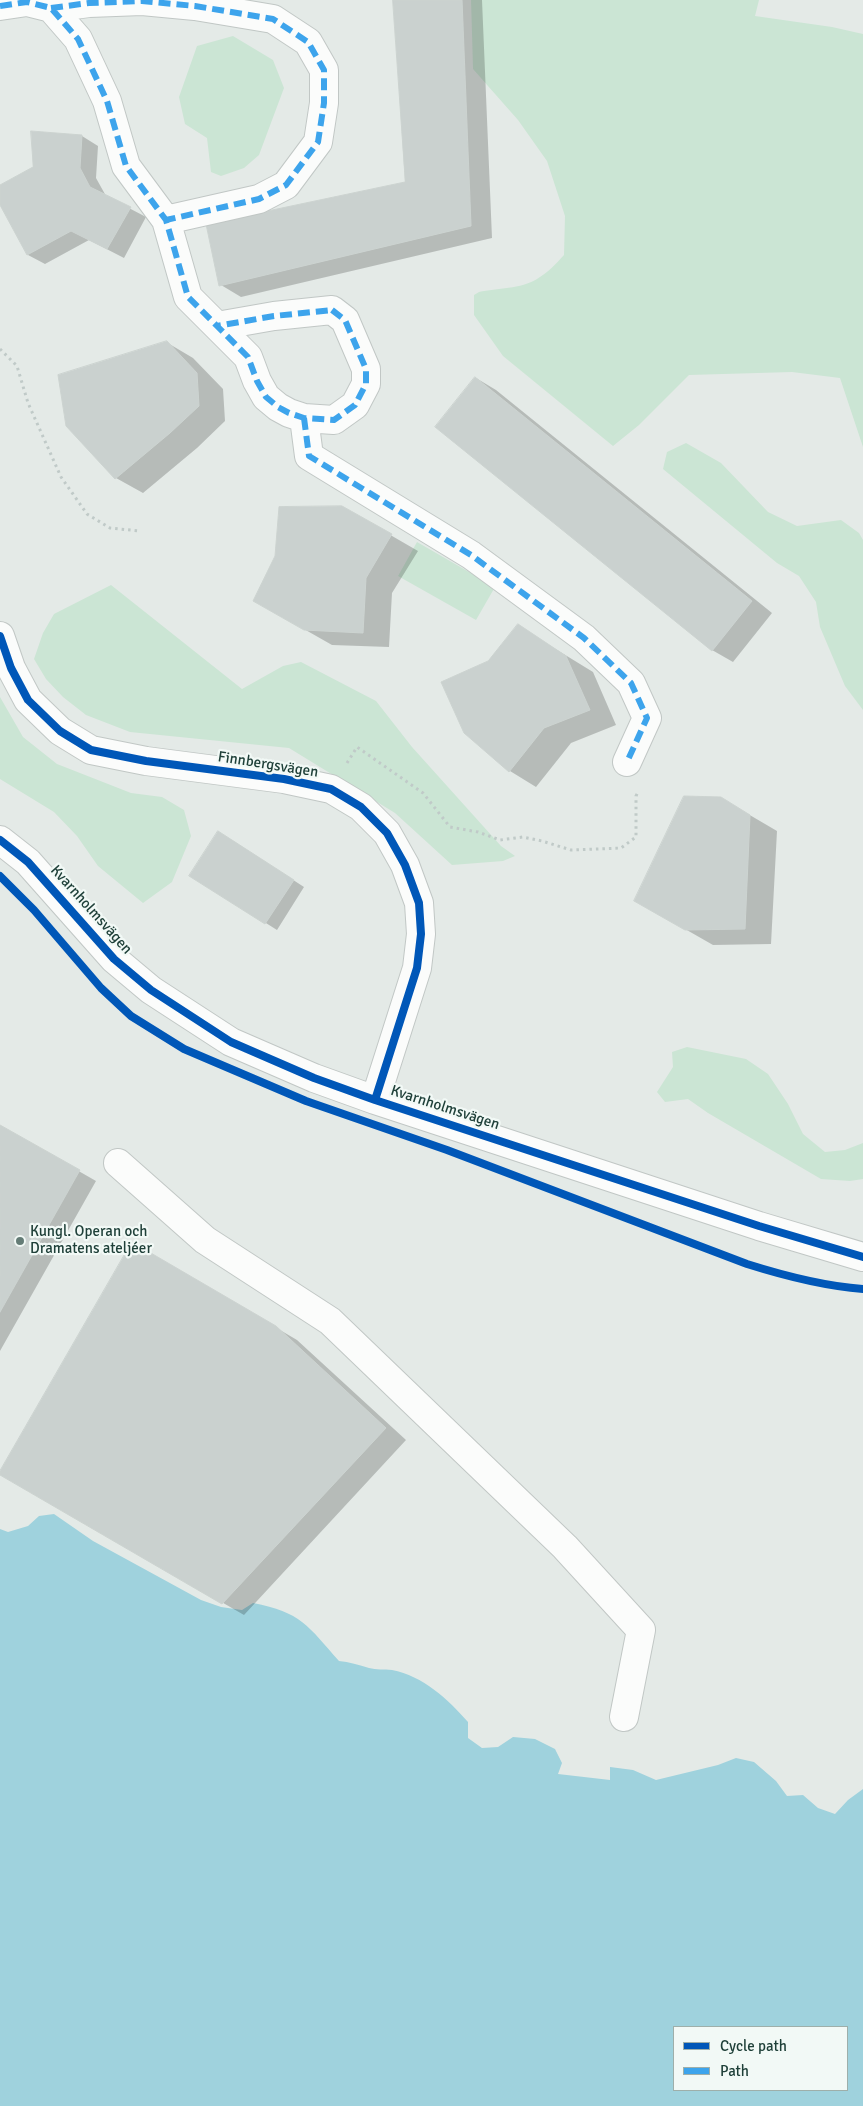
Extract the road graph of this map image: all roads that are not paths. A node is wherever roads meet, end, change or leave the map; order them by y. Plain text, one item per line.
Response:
1 (0, 6) edge
2 (52, 8) junction
3 (166, 220) junction
4 (217, 326) junction
5 (304, 418) junction
6 (0, 636) edge
7 (627, 762) road end
8 (0, 840) edge
9 (375, 1100) junction
10 (118, 1163) dead end
11 (863, 1257) edge
12 (624, 1717) dead end

1 - 2 street
2 - 3 street
2 - 3 street
3 - 4 street
4 - 5 street
4 - 5 street
5 - 7 street
6 - 9 street, Finnbergsvägen
8 - 9 street, Kvarnholmsvägen
9 - 11 street, Kvarnholmsvägen
10 - 12 street

